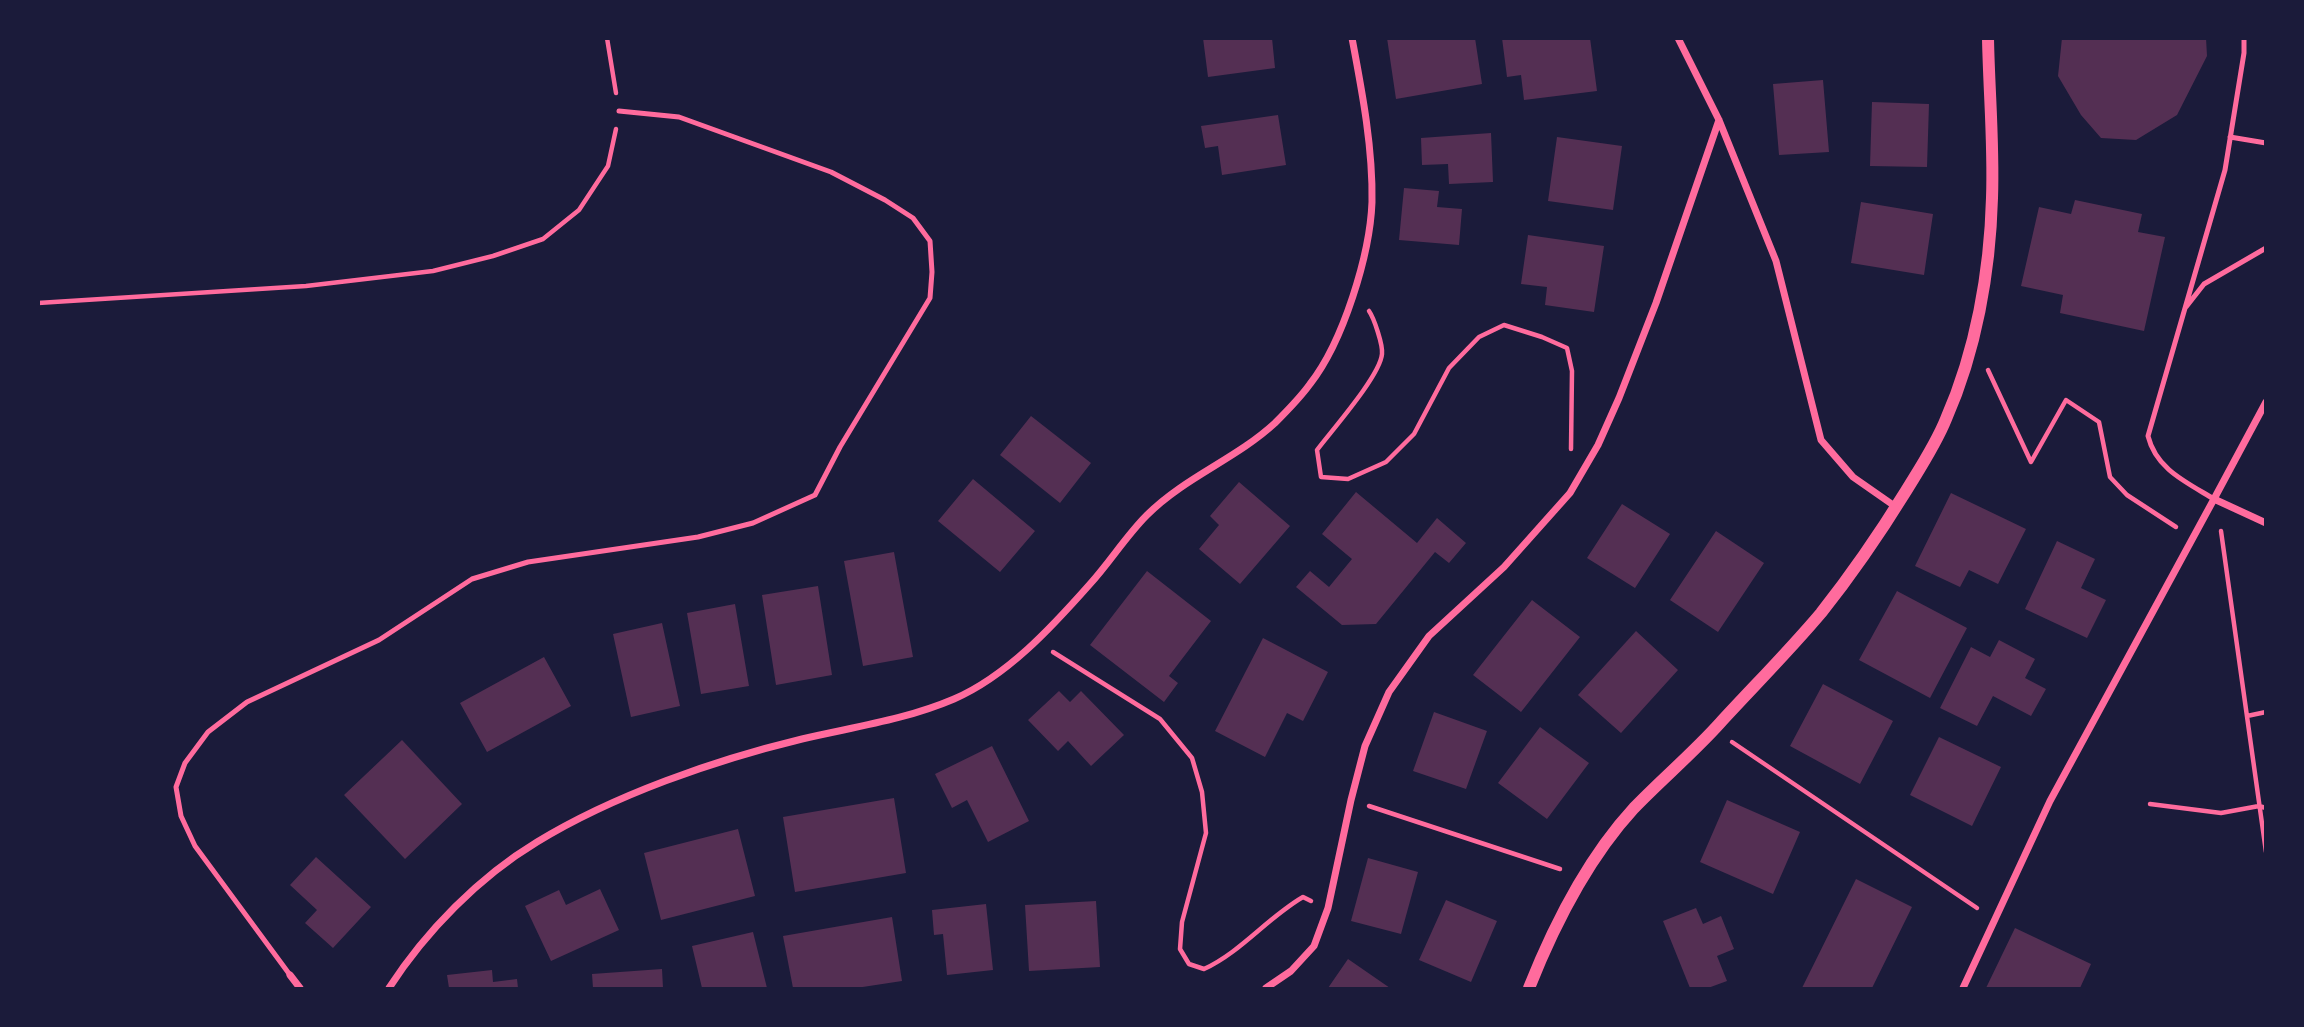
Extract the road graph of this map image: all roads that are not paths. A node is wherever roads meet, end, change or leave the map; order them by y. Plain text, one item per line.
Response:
1 (1352, 38) edge
2 (1678, 38) edge
3 (1988, 38) edge
4 (2244, 38) edge
5 (619, 111) road end
6 (1719, 120) junction
7 (2230, 137) junction
8 (2266, 143) edge
9 (2266, 248) edge
10 (2184, 310) junction
11 (2266, 402) edge
12 (2214, 499) junction
13 (1896, 507) junction
14 (2266, 523) edge
15 (290, 975) joint
16 (300, 989) edge
17 (389, 989) edge
18 (1266, 989) edge
19 (1529, 989) edge
20 (1963, 989) edge

1 - 17 street
2 - 6 street
3 - 13 street
4 - 7 lane
5 - 15 lane
6 - 13 street
6 - 18 street
7 - 8 lane
7 - 10 lane
9 - 10 lane
10 - 12 lane
11 - 12 street
12 - 14 street
12 - 20 street
13 - 19 street
15 - 16 street

